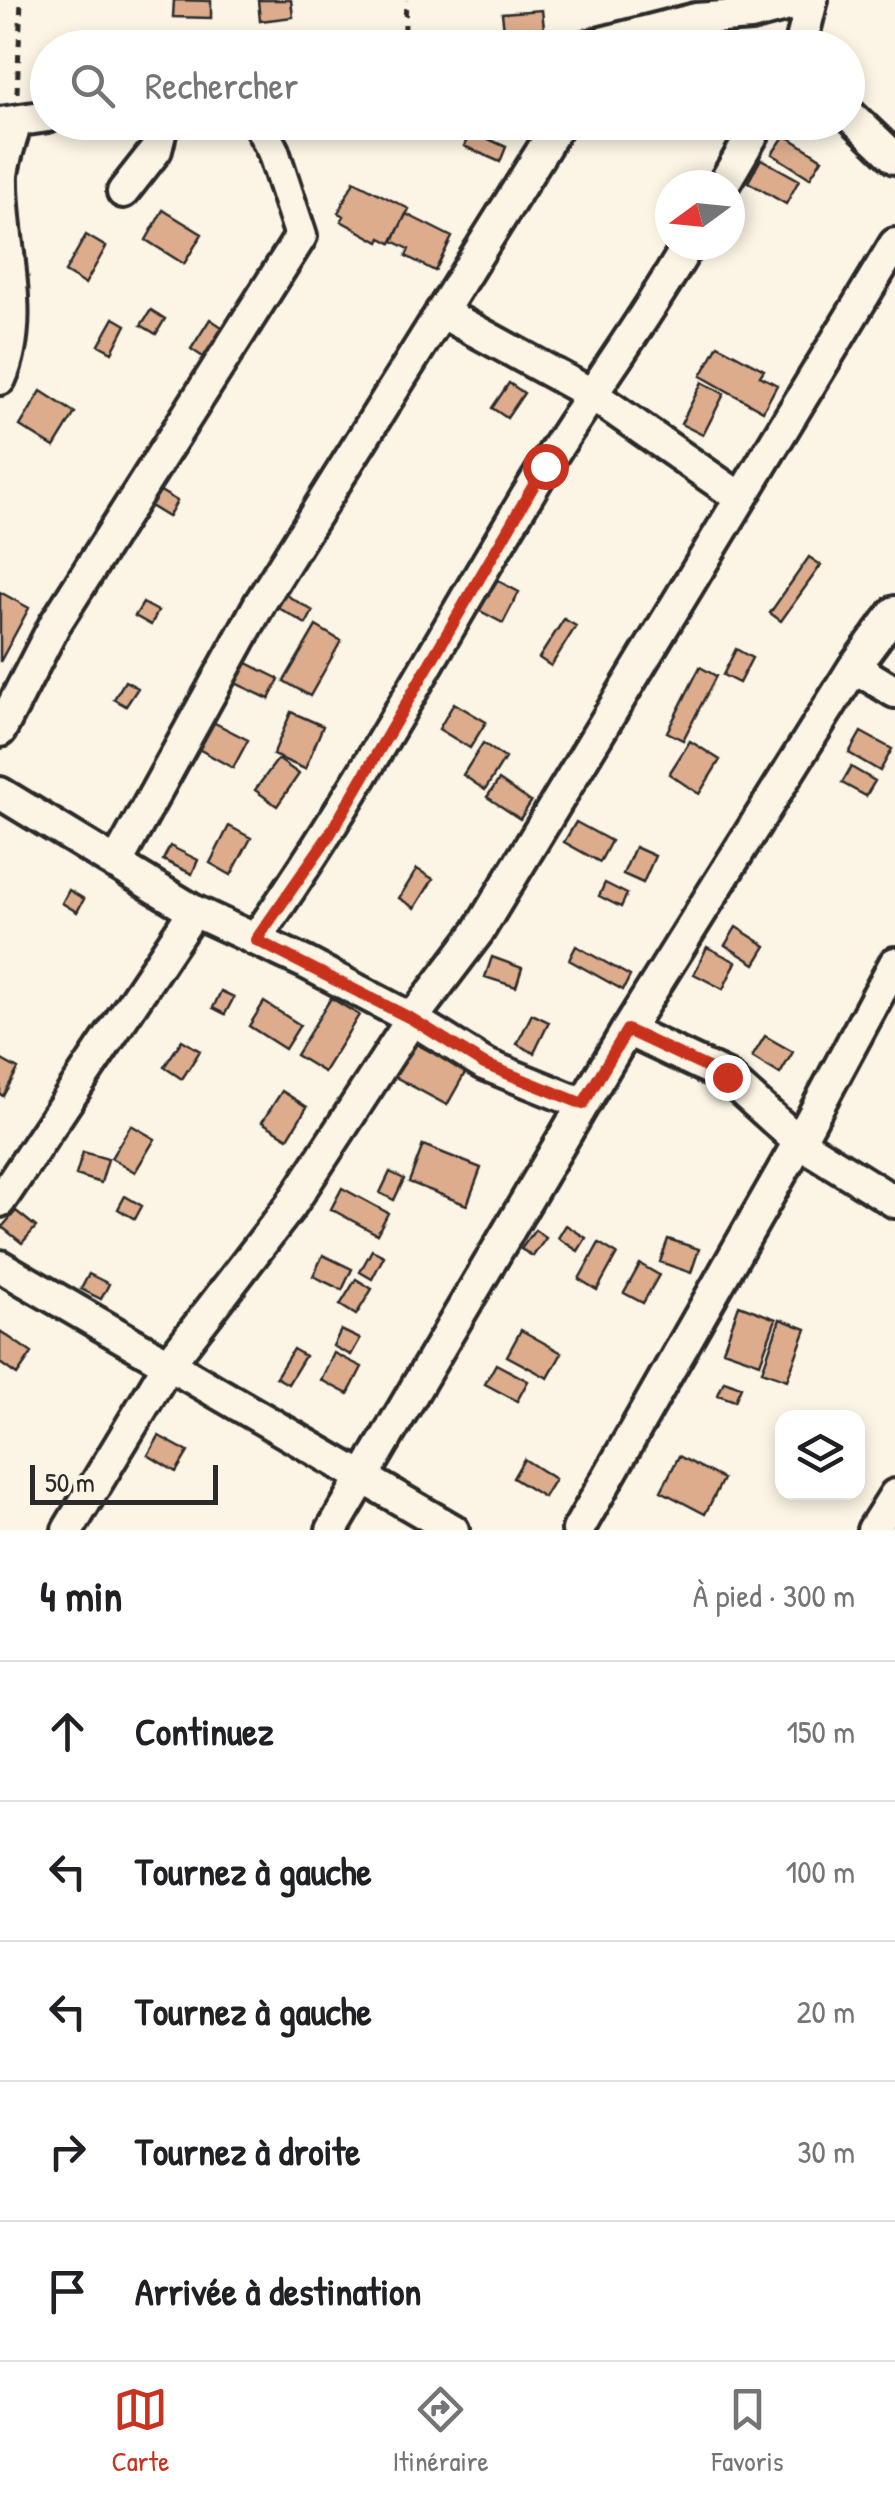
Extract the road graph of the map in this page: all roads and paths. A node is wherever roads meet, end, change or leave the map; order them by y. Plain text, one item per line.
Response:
1 (21, 0) edge
2 (406, 0) edge
3 (809, 0) edge
4 (405, 30) edge
5 (670, 30) edge
6 (803, 30) edge
7 (8, 122) edge
8 (865, 129) edge
9 (158, 140) edge
10 (267, 140) edge
11 (549, 140) edge
12 (749, 140) edge
13 (895, 158) edge
14 (732, 170) edge
15 (123, 192) dead end
16 (895, 244) edge
17 (679, 260) edge
18 (441, 312) junction
19 (0, 379) edge
20 (594, 395) junction
21 (739, 497) junction
22 (895, 612) edge
23 (854, 667) junction
24 (895, 692) edge
25 (0, 730) edge
26 (0, 792) edge
27 (116, 864) junction
28 (194, 911) junction
29 (256, 940) junction
30 (895, 963) edge
31 (412, 1019) junction
32 (627, 1030) junction
33 (583, 1104) junction
34 (799, 1142) junction
35 (0, 1201) edge
36 (895, 1202) edge
37 (0, 1266) edge
38 (168, 1366) junction
39 (363, 1475) junction
40 (895, 1495) edge
41 (68, 1530) edge
42 (332, 1530) edge
43 (453, 1530) edge
44 (578, 1530) edge
45 (873, 1530) edge

1 - 7 path
2 - 4 path
3 - 5 street
3 - 6 street
7 - 19 street
8 - 13 street
9 - 15 street
10 - 25 street
11 - 18 street
12 - 14 street
16 - 21 street
17 - 20 street
18 - 20 street
18 - 27 street
20 - 21 street
20 - 29 street
21 - 31 street
22 - 23 street
23 - 24 street
23 - 32 street
26 - 27 street
27 - 28 street
28 - 29 street
28 - 35 street
29 - 31 street
30 - 34 street
31 - 33 street
31 - 38 street
32 - 33 street
32 - 34 street
33 - 39 street
34 - 36 street
34 - 44 street
37 - 38 street
38 - 39 street
38 - 41 street
39 - 42 street
39 - 43 street
40 - 45 street

